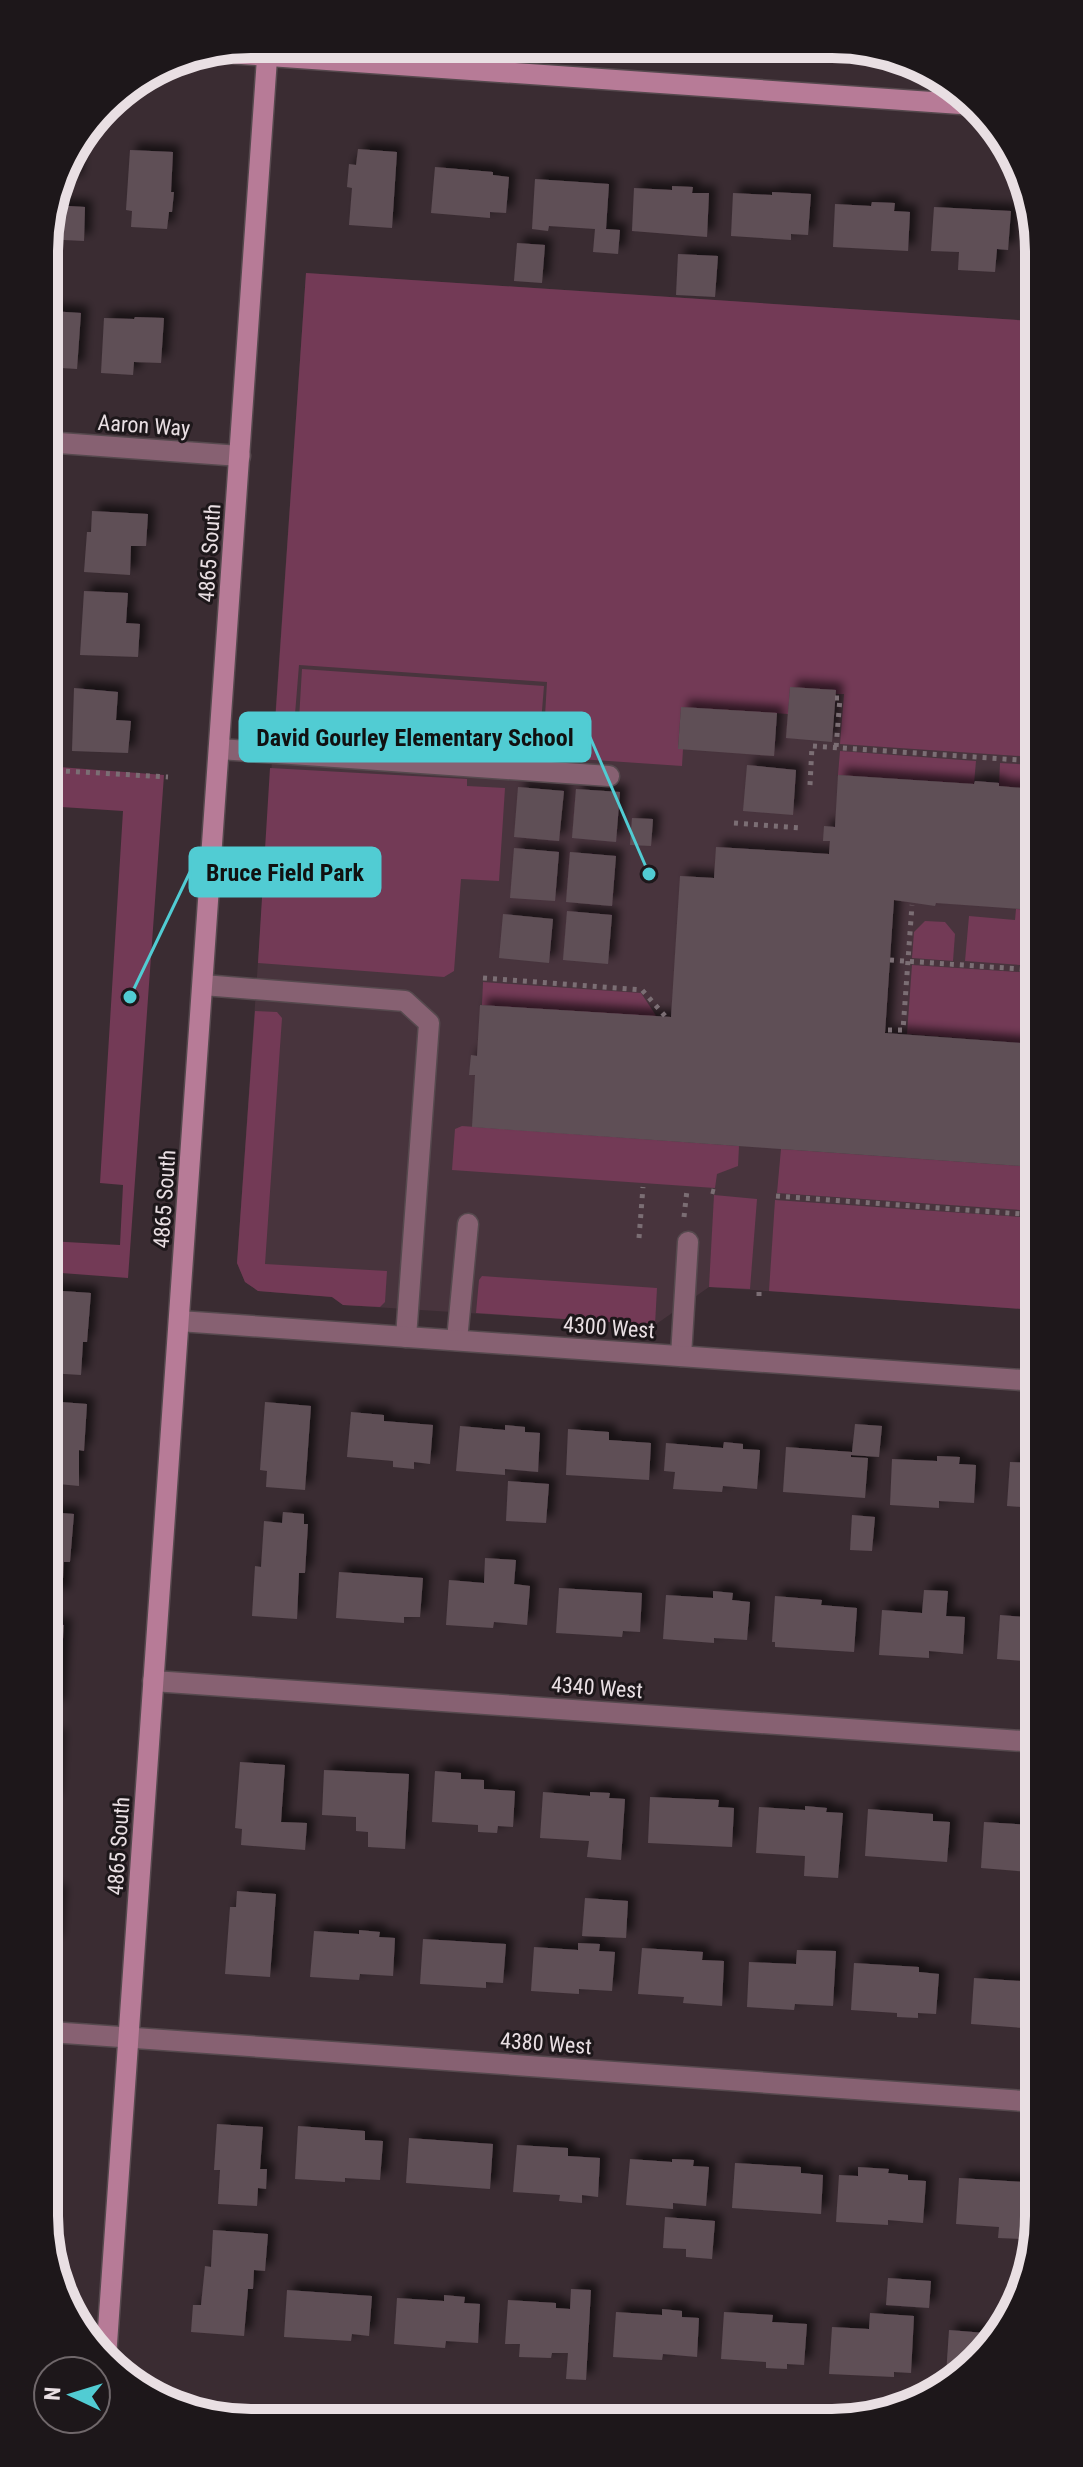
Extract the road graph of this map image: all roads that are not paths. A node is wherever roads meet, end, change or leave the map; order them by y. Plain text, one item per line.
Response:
1 (266, 58) edge
2 (370, 58) edge
3 (955, 103) edge
4 (58, 443) edge
5 (240, 456) junction
6 (219, 749) junction
7 (609, 776) dead end
8 (203, 985) junction
9 (468, 1224) dead end
10 (688, 1242) dead end
11 (179, 1321) junction
12 (406, 1337) junction
13 (457, 1340) junction
14 (681, 1356) junction
15 (1025, 1380) edge
16 (153, 1681) junction
17 (1025, 1741) edge
18 (58, 2033) edge
19 (129, 2038) junction
20 (1025, 2101) edge
21 (107, 2344) edge

1 - 5 street, 4865 South
2 - 3 street
4 - 5 street, Aaron Way
5 - 6 street, 4865 South
6 - 7 street
6 - 8 street, 4865 South
8 - 11 street, 4865 South
8 - 12 street
9 - 13 street
10 - 14 street
11 - 12 street, 4300 West
11 - 16 street, 4865 South
12 - 13 street, 4300 West
13 - 14 street, 4300 West
14 - 15 street, 4300 West
16 - 17 street, 4340 West
16 - 19 street, 4865 South
18 - 19 street, 4380 West
19 - 20 street, 4380 West
19 - 21 street, 4865 South

